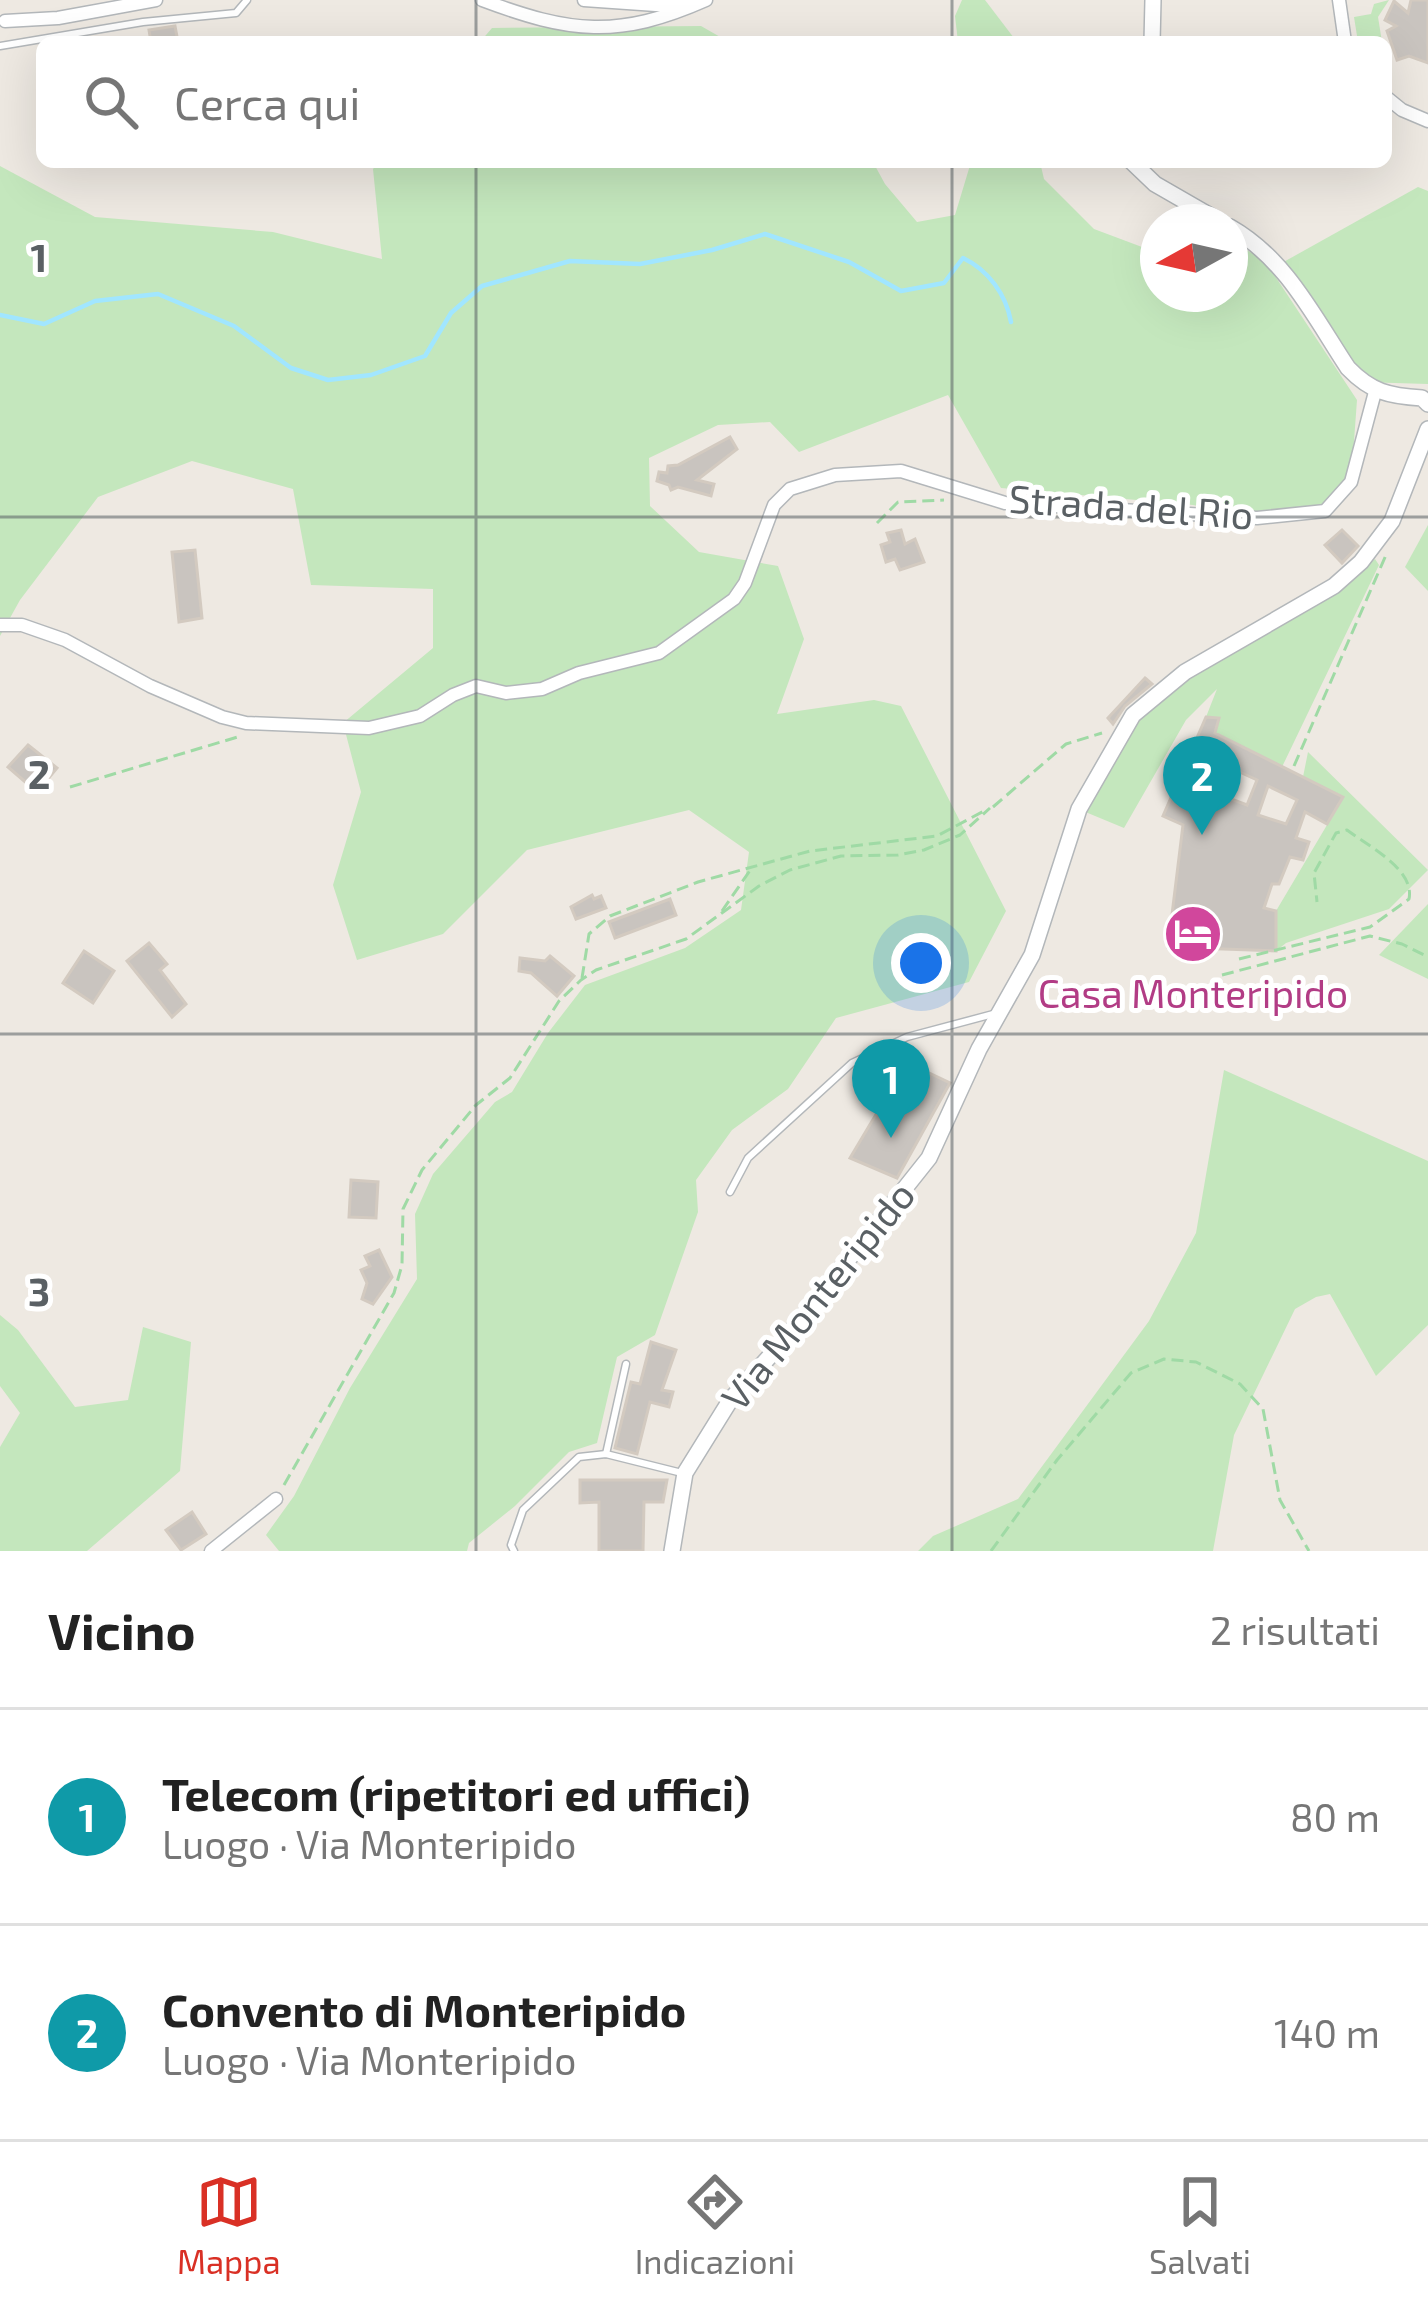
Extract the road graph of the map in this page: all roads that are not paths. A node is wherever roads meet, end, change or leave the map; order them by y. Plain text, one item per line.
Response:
1 (155, 0) edge
2 (247, 0) edge
3 (482, 0) edge
4 (584, 0) edge
5 (697, 0) edge
6 (706, 0) edge
7 (1153, 0) edge
8 (1339, 0) edge
9 (5, 21) dead end
10 (59, 36) edge
11 (1152, 36) edge
12 (1345, 36) edge
13 (36, 40) edge
14 (0, 46) edge
15 (1392, 102) edge
16 (1428, 121) edge
17 (1138, 168) edge
18 (1190, 204) edge
19 (1248, 238) edge
20 (1375, 392) junction
21 (1428, 404) edge
22 (1428, 429) edge
23 (0, 625) edge
24 (1000, 1012) junction
25 (730, 1192) dead end
26 (626, 1364) dead end
27 (606, 1454) junction
28 (686, 1474) junction
29 (276, 1499) road end
30 (211, 1551) edge
31 (514, 1551) edge
32 (672, 1551) edge

1 - 9 street
2 - 10 lane
3 - 6 street
4 - 5 street
7 - 11 street
8 - 12 street
13 - 14 lane
15 - 16 street
17 - 18 street
19 - 20 street
20 - 21 street
20 - 23 street, Strada del Rio
22 - 24 street, Via Monteripido
24 - 25 lane
24 - 28 street, Via Monteripido
26 - 27 lane
27 - 28 lane
27 - 31 lane
28 - 32 street, Via Monteripido
29 - 30 street

